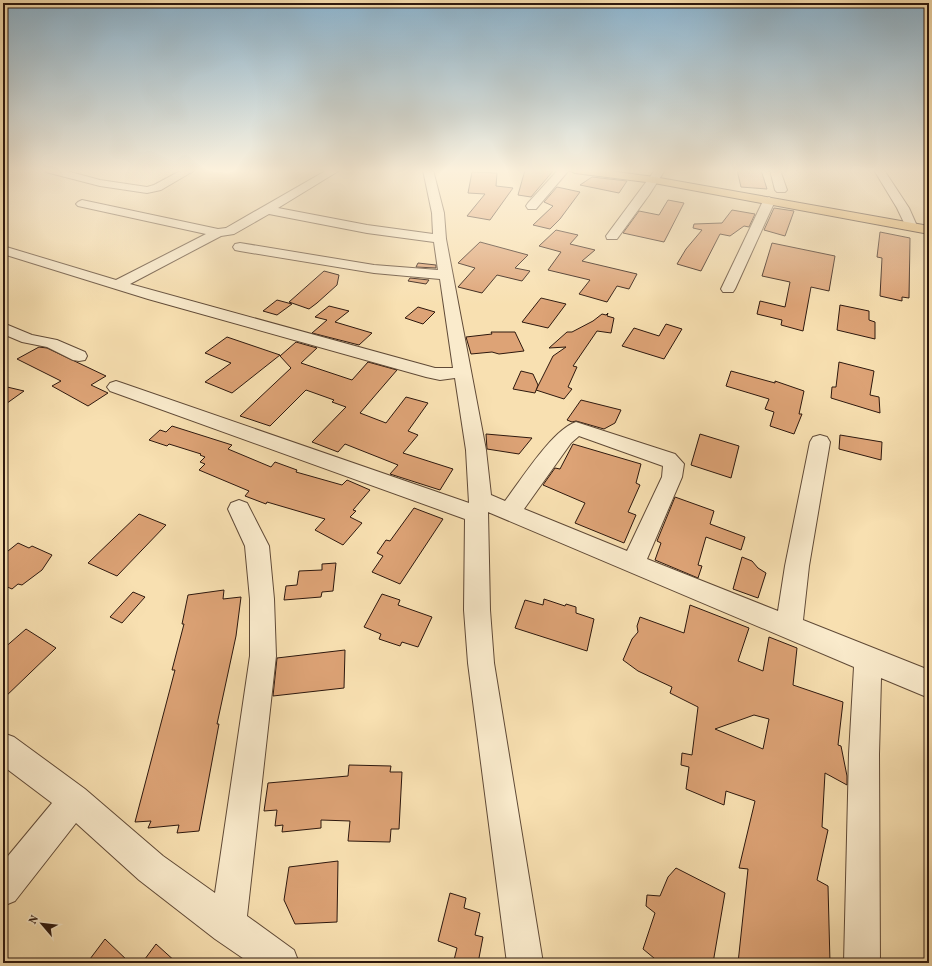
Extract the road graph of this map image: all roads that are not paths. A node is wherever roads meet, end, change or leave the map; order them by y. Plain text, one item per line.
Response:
1 (134, 215) edge
2 (258, 215) edge
3 (294, 215) edge
4 (438, 215) edge
5 (627, 215) edge
6 (762, 215) edge
7 (849, 215) edge
8 (906, 215) edge
9 (911, 226) junction
10 (929, 230) edge
11 (218, 233) junction
12 (612, 236) dead end
13 (440, 239) junction
14 (240, 247) dead end
15 (3, 250) edge
16 (447, 274) junction
17 (118, 285) junction
18 (728, 289) dead end
19 (3, 328) edge
20 (19, 335) junction
21 (3, 343) edge
22 (80, 356) dead end
23 (462, 372) junction
24 (116, 387) dead end
25 (820, 442) dead end
26 (478, 507) junction
27 (239, 509) dead end
28 (509, 512) junction
29 (633, 564) junction
30 (789, 626) junction
31 (868, 659) junction
32 (929, 684) edge
33 (3, 748) edge
34 (74, 800) junction
35 (3, 888) edge
36 (228, 926) junction
37 (281, 963) edge
38 (526, 963) edge
39 (862, 963) edge

1 - 11 street
2 - 11 street
3 - 13 street
4 - 13 street
5 - 12 street
6 - 18 street
7 - 9 main road
8 - 9 street
9 - 10 main road
11 - 17 street
13 - 16 street
14 - 16 street
15 - 17 street
16 - 23 street
17 - 23 street
19 - 20 street
20 - 21 street
20 - 22 street
23 - 26 street
24 - 26 street
25 - 30 street
26 - 28 street
26 - 38 street
27 - 36 street
28 - 29 street
28 - 29 street
29 - 30 street
30 - 31 street
31 - 32 street
31 - 39 street
33 - 34 street
34 - 35 street
34 - 36 street
36 - 37 street

